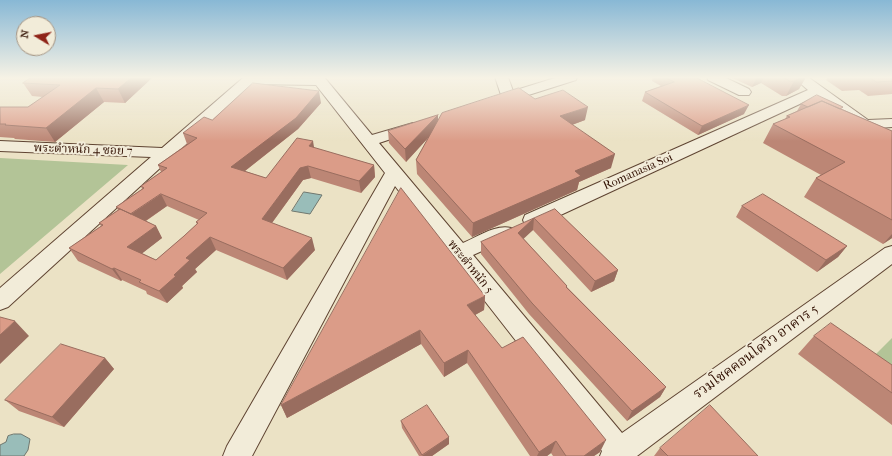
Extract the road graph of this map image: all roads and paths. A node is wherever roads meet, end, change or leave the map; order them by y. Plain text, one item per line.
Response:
1 (228, 98) edge
2 (334, 98) edge
3 (505, 98) edge
4 (801, 98) edge
5 (827, 98) edge
6 (487, 104) edge
7 (428, 122) edge
8 (892, 123) edge
9 (866, 125) junction
10 (368, 141) junction
11 (892, 145) edge
12 (0, 146) edge
13 (166, 153) junction
14 (394, 172) junction
15 (459, 253) junction
16 (892, 253) edge
17 (0, 301) edge
18 (619, 454) edge
19 (237, 456) edge

1 - 13 street
2 - 10 street, พระตำหนัก 5
3 - 6 street
4 - 15 street, Romanasia Soi
5 - 9 street
7 - 10 street
8 - 9 street
9 - 11 street
10 - 14 street, พระตำหนัก 5
12 - 13 street, พระตำหนัก 4 ซอย 7
13 - 17 street
14 - 15 street, พระตำหนัก 5
14 - 19 street
15 - 18 street, พระตำหนัก 5
16 - 18 street, รวมโชคคอนโดวิว อาคาร 5

